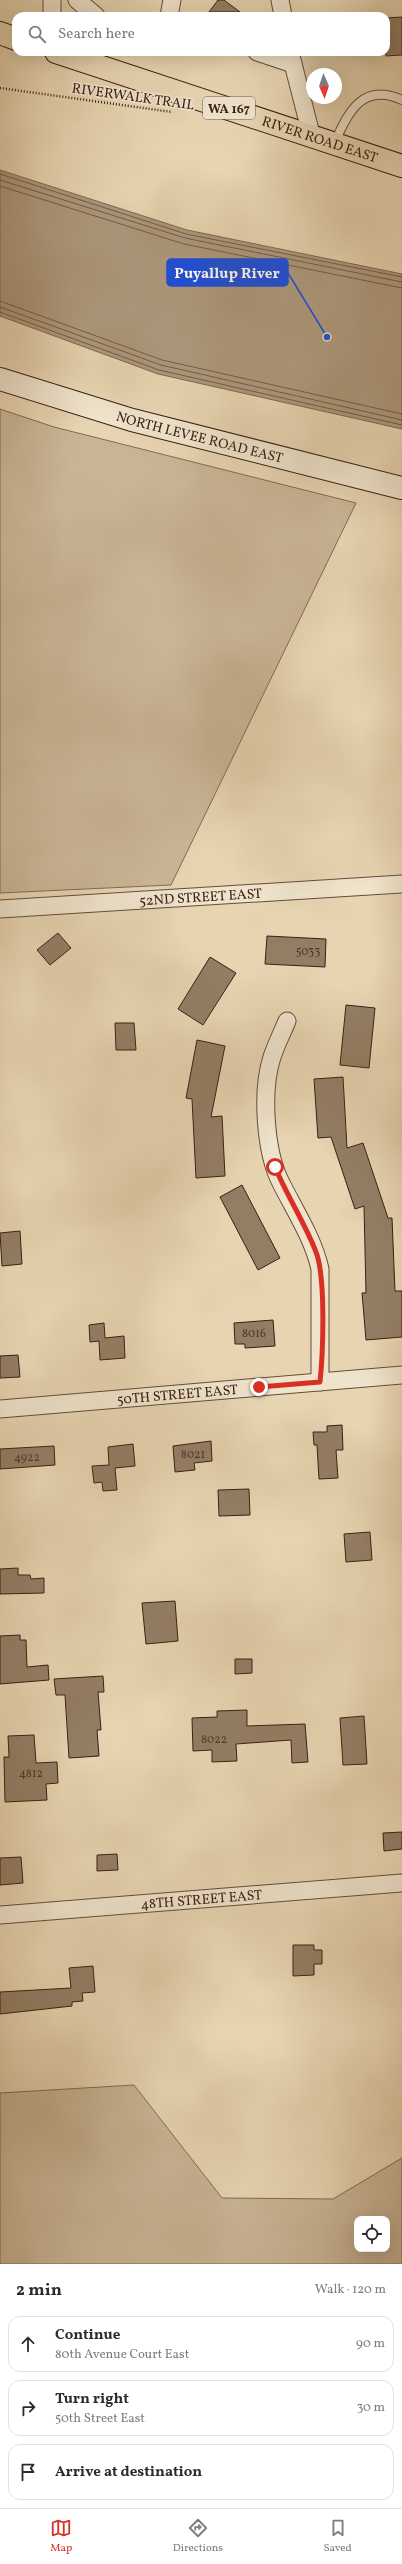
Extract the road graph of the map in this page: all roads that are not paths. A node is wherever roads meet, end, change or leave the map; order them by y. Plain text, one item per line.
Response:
1 (52, 0) edge
2 (77, 0) edge
3 (172, 0) edge
4 (280, 0) edge
5 (52, 12) edge
6 (91, 12) edge
7 (170, 12) edge
8 (282, 12) edge
9 (0, 33) edge
10 (12, 37) edge
11 (68, 56) edge
12 (280, 56) edge
13 (291, 58) edge
14 (402, 100) edge
15 (311, 134) junction
16 (335, 142) junction
17 (402, 166) edge
18 (0, 379) edge
19 (402, 488) edge
20 (402, 884) edge
21 (0, 909) edge
22 (287, 1020) dead end
23 (402, 1375) edge
24 (320, 1382) junction
25 (0, 1409) edge
26 (402, 1883) edge
27 (0, 1915) edge

1 - 5 street
2 - 6 street
3 - 7 street
4 - 8 street
9 - 10 main road
11 - 15 main road, RIVER ROAD EAST / WA 167
12 - 13 street
13 - 15 street
14 - 16 lane
15 - 16 main road, RIVER ROAD EAST / WA 167
16 - 17 main road, RIVER ROAD EAST / WA 167
18 - 19 street, NORTH LEVEE ROAD EAST
20 - 21 street, 52ND STREET EAST
22 - 24 street
23 - 24 street, 50TH STREET EAST
24 - 25 street, 50TH STREET EAST
26 - 27 street, 48TH STREET EAST

